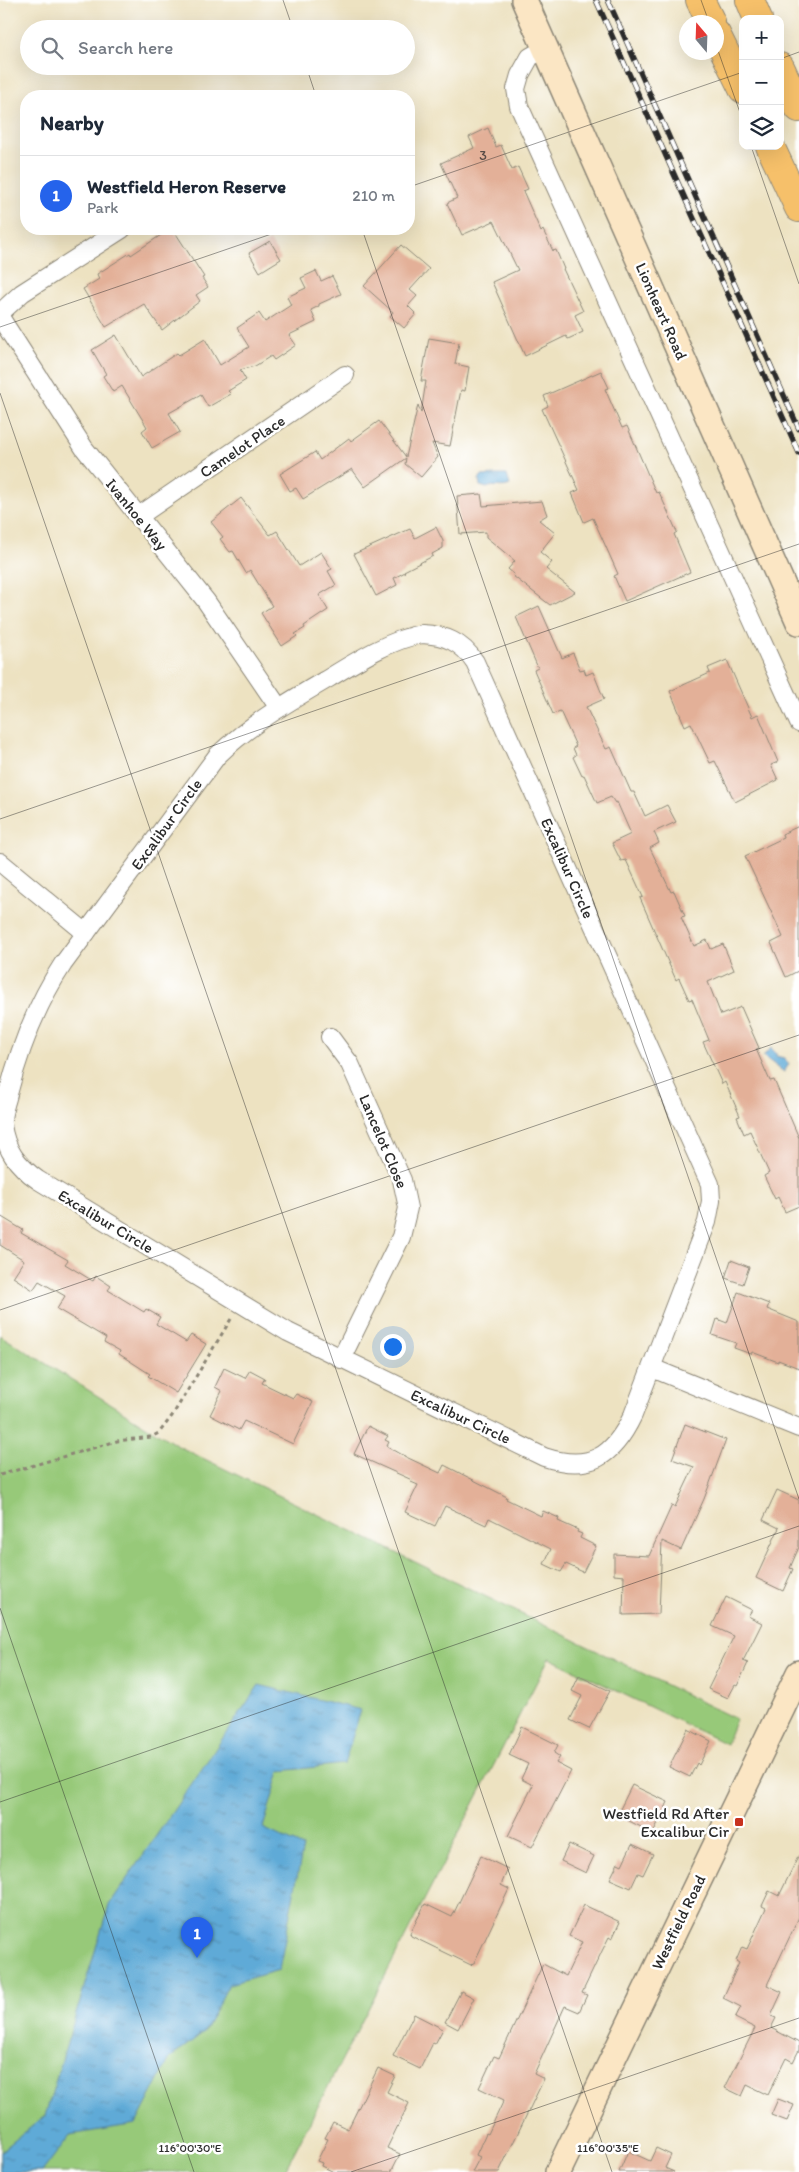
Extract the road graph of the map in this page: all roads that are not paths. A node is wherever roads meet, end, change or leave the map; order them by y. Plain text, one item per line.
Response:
1 (524, 0) edge
2 (700, 0) edge
3 (750, 0) edge
4 (708, 15) edge
5 (756, 15) edge
6 (546, 48) junction
7 (724, 50) edge
8 (784, 76) edge
9 (739, 81) edge
10 (799, 108) edge
11 (772, 150) edge
12 (799, 208) edge
13 (113, 235) edge
14 (0, 313) edge
15 (0, 318) edge
16 (345, 375) dead end
17 (139, 516) junction
18 (799, 622) edge
19 (278, 708) junction
20 (799, 723) edge
21 (0, 862) edge
22 (86, 934) junction
23 (330, 1037) dead end
24 (341, 1359) junction
25 (652, 1368) junction
26 (799, 1428) edge
27 (799, 1673) edge
28 (558, 2172) edge

1 - 6 main road, Lionheart Road
2 - 4 highway
3 - 5 highway
6 - 18 main road, Lionheart Road
6 - 20 street
7 - 9 highway
8 - 10 highway
11 - 12 highway
13 - 14 street
15 - 17 street, Ivanhoe Way
16 - 17 street, Camelot Place
17 - 19 street, Ivanhoe Way
19 - 22 street, Excalibur Circle
19 - 25 street, Excalibur Circle
21 - 22 street
22 - 24 street, Excalibur Circle
23 - 24 street, Lancelot Close
24 - 25 street, Excalibur Circle
25 - 26 street
27 - 28 main road, Westfield Road

